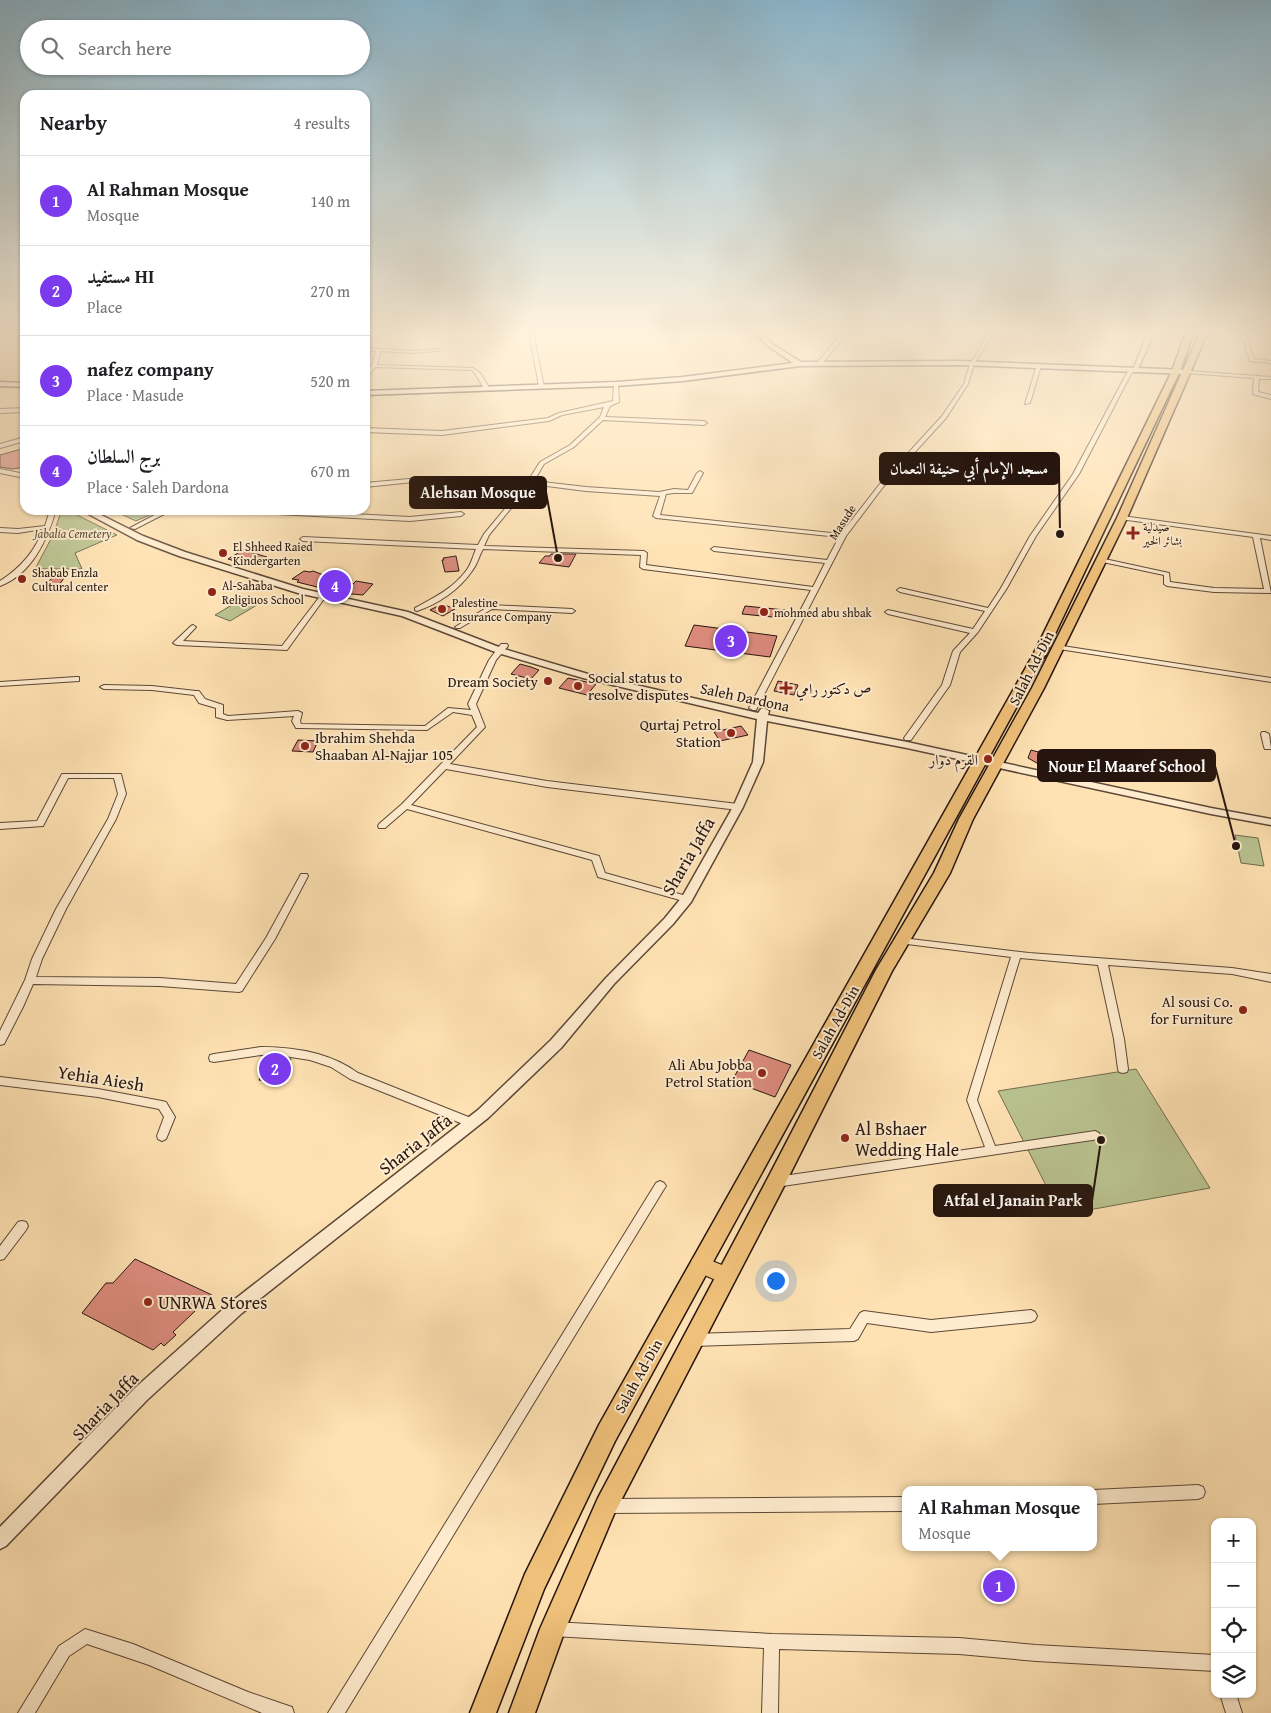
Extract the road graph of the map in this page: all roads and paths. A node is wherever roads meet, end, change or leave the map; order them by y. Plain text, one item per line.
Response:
1 (571, 412) edge
2 (605, 412) edge
3 (947, 412) edge
4 (1109, 412) edge
5 (1161, 412) edge
6 (1168, 412) edge
7 (602, 418) junction
8 (704, 423) dead end
9 (370, 430) edge
10 (20, 440) edge
11 (0, 446) edge
12 (0, 471) edge
13 (700, 473) dead end
14 (20, 475) edge
15 (431, 479) dead end
16 (530, 482) junction
17 (370, 485) edge
18 (664, 493) junction
19 (461, 514) dead end
20 (52, 515) edge
21 (94, 515) edge
22 (108, 515) edge
23 (159, 515) edge
24 (335, 515) edge
25 (1122, 518) junction
26 (48, 528) junction
27 (133, 528) junction
28 (0, 530) edge
29 (843, 536) junction
30 (1256, 536) junction
31 (1271, 538) edge
32 (303, 539) dead end
33 (480, 547) junction
34 (714, 549) dead end
35 (1100, 560) junction
36 (830, 562) junction
37 (0, 584) edge
38 (815, 589) junction
39 (900, 590) dead end
40 (1269, 591) edge
41 (325, 594) junction
42 (417, 609) junction
43 (989, 610) junction
44 (572, 611) dead end
45 (888, 612) dead end
46 (193, 627) dead end
47 (458, 627) junction
48 (975, 632) junction
49 (502, 648) junction
50 (1058, 648) junction
51 (76, 680) dead end
52 (1271, 680) edge
53 (0, 684) edge
54 (104, 687) dead end
55 (760, 712) junction
56 (476, 713) junction
57 (1265, 734) dead end
58 (908, 738) junction
59 (1271, 747) edge
60 (990, 761) junction
61 (446, 766) junction
62 (405, 806) junction
63 (738, 806) junction
64 (1271, 815) edge
65 (1271, 822) edge
66 (0, 826) edge
67 (382, 826) dead end
68 (304, 876) dead end
69 (687, 899) junction
70 (902, 941) junction
71 (1017, 954) junction
72 (1102, 962) junction
73 (1271, 978) edge
74 (30, 980) junction
75 (0, 1041) edge
76 (214, 1058) dead end
77 (1123, 1069) dead end
78 (0, 1081) edge
79 (472, 1123) junction
80 (162, 1136) dead end
81 (1096, 1136) dead end
82 (992, 1151) junction
83 (776, 1182) junction
84 (660, 1186) dead end
85 (22, 1226) dead end
86 (0, 1255) edge
87 (700, 1264) junction
88 (726, 1276) junction
89 (1031, 1316) dead end
90 (693, 1340) junction
91 (1198, 1492) dead end
92 (1097, 1497) edge
93 (902, 1504) edge
94 (606, 1506) junction
95 (0, 1540) edge
96 (553, 1629) junction
97 (772, 1641) junction
98 (1211, 1663) edge
99 (1229, 1698) edge
100 (26, 1713) edge
101 (286, 1713) edge
102 (336, 1713) edge
103 (483, 1713) edge
104 (522, 1713) edge
105 (770, 1713) edge
106 (1234, 1713) edge

1 - 9 street
2 - 7 street
3 - 29 street, Masude
4 - 43 street
5 - 60 highway, Salah Ad-Din
6 - 25 highway, Salah Ad-Din
7 - 8 street
7 - 16 street
10 - 11 street
12 - 14 street
13 - 18 street
15 - 17 street
16 - 18 street
16 - 33 street
18 - 29 street
19 - 24 street
20 - 26 street
21 - 41 street, Saleh Dardona
22 - 27 street, Saleh Dardona
23 - 27 street
25 - 30 street
25 - 35 highway, Salah Ad-Din
26 - 28 street
26 - 37 street
27 - 41 street, Saleh Dardona
29 - 36 street, Masude
30 - 31 street
30 - 40 street
32 - 33 street
33 - 38 street
33 - 42 street
34 - 36 street
35 - 40 street
35 - 50 highway, Salah Ad-Din
36 - 38 street, Masude
38 - 55 street, Masude
39 - 43 street
41 - 42 street, Saleh Dardona
41 - 46 street
41 - 49 street, Saleh Dardona
42 - 47 street, Saleh Dardona
43 - 48 street
44 - 47 street
45 - 48 street
47 - 49 street, Saleh Dardona
48 - 58 street
49 - 55 street, Saleh Dardona
49 - 56 street
50 - 52 street
50 - 60 highway, Salah Ad-Din
51 - 53 street
54 - 56 street
55 - 58 street, Saleh Dardona
55 - 60 street, Saleh Dardona
55 - 63 street, Sharia Jaffa
56 - 61 street
57 - 59 street
58 - 60 street, Saleh Dardona
60 - 64 street, Saleh Dardona
60 - 65 street, Saleh Dardona
60 - 70 highway, Salah Ad-Din
60 - 87 highway, Salah Ad-Din
61 - 62 street
61 - 63 street
62 - 67 street
62 - 69 street
63 - 69 street, Sharia Jaffa
66 - 74 street
68 - 74 street
69 - 79 street, Sharia Jaffa
70 - 71 street
70 - 83 highway, Salah Ad-Din
71 - 72 street
71 - 82 street
72 - 73 street
72 - 77 street
74 - 75 street
76 - 79 street
78 - 80 street, Yehia Aiesh
79 - 95 street, Sharia Jaffa
81 - 82 street
82 - 83 street
83 - 88 highway, Salah Ad-Din
84 - 102 street
85 - 86 street
87 - 88 main road
87 - 103 highway, Salah Ad-Din
88 - 90 highway, Salah Ad-Din
89 - 90 street
90 - 94 highway, Salah Ad-Din
91 - 92 street
93 - 94 street
94 - 96 highway, Salah Ad-Din
96 - 97 street
96 - 104 highway, Salah Ad-Din
97 - 98 street
97 - 105 street
99 - 106 street
100 - 101 street

